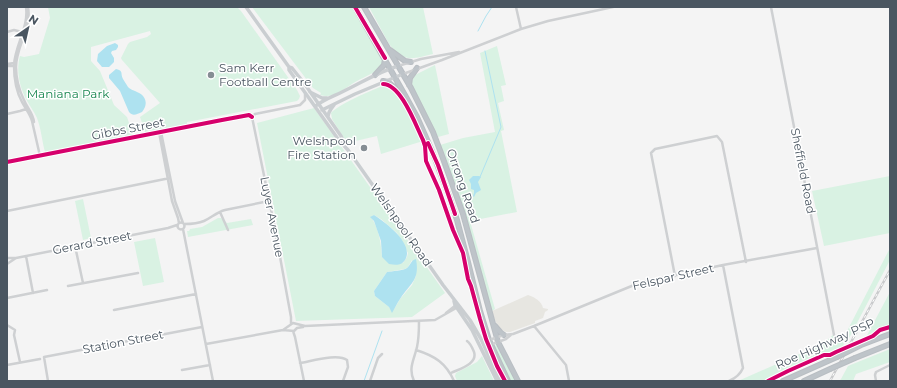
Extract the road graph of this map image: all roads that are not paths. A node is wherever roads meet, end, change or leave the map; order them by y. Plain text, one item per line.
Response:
1 (27, 7) edge
2 (246, 7) edge
3 (355, 7) edge
4 (364, 7) edge
5 (516, 7) edge
6 (613, 7) edge
7 (771, 7) edge
8 (521, 29) junction
9 (7, 32) edge
10 (23, 33) junction
11 (387, 47) junction
12 (465, 50) junction
13 (384, 58) junction
14 (411, 62) junction
15 (15, 64) junction
16 (7, 65) edge
17 (398, 66) junction
18 (289, 67) junction
19 (390, 68) junction
20 (417, 68) junction
21 (403, 74) junction
22 (375, 75) junction
23 (395, 76) junction
24 (383, 81) junction
25 (409, 85) junction
26 (310, 91) junction
27 (305, 92) junction
28 (406, 97) junction
29 (328, 98) junction
30 (336, 103) junction
31 (316, 105) junction
32 (26, 106) junction
33 (321, 111) junction
34 (7, 114) edge
35 (252, 117) junction
36 (329, 119) junction
37 (160, 132) junction
38 (348, 150) junction
39 (40, 156) junction
40 (7, 162) edge
41 (169, 179) junction
42 (269, 201) junction
43 (7, 211) edge
44 (220, 212) junction
45 (178, 224) junction
46 (183, 224) junction
47 (193, 224) junction
48 (168, 228) junction
49 (178, 228) junction
50 (183, 229) junction
51 (228, 230) dead end
52 (75, 246) junction
53 (817, 248) junction
54 (26, 256) junction
55 (7, 258) edge
56 (16, 258) junction
57 (746, 262) junction
58 (7, 264) edge
59 (723, 265) junction
60 (138, 273) dead end
61 (675, 276) junction
62 (83, 284) junction
63 (68, 286) dead end
64 (47, 290) dead end
65 (33, 293) junction
66 (196, 294) junction
67 (7, 298) edge
68 (458, 306) junction
69 (114, 310) dead end
70 (491, 319) junction
71 (419, 321) junction
72 (7, 325) edge
73 (534, 326) junction
74 (202, 327) junction
75 (293, 327) junction
76 (513, 334) junction
77 (890, 334) edge
78 (504, 335) junction
79 (834, 336) dead end
80 (497, 340) junction
81 (467, 341) dead end
82 (489, 343) junction
83 (206, 344) junction
84 (890, 344) edge
85 (416, 350) junction
86 (382, 354) dead end
87 (40, 359) dead end
88 (20, 362) junction
89 (300, 363) junction
90 (7, 364) edge
91 (210, 365) junction
92 (890, 365) edge
93 (182, 370) dead end
94 (451, 374) junction
95 (48, 381) edge
96 (213, 381) edge
97 (304, 381) edge
98 (343, 381) edge
99 (370, 381) edge
100 (414, 381) edge
101 (454, 381) edge
102 (497, 381) edge
103 (500, 381) edge
104 (508, 381) edge
105 (518, 381) edge
106 (569, 381) edge
107 (729, 381) edge
108 (783, 381) edge
109 (804, 381) edge
110 (876, 381) edge

1 - 10 street
2 - 18 main road, Welshpool Road
3 - 13 highway, Orrong Road
4 - 11 highway, Orrong Road
5 - 8 street
6 - 8 street
7 - 53 street, Sheffield Road
8 - 12 street
9 - 10 street
10 - 15 street
11 - 14 highway
11 - 17 highway, Orrong Road
12 - 14 street
12 - 20 street
13 - 19 highway, Orrong Road
13 - 22 highway
14 - 17 street
15 - 16 street
15 - 32 street
17 - 19 main road
17 - 21 highway, Orrong Road
18 - 26 main road, Welshpool Road
18 - 27 main road, Welshpool Road
19 - 22 main road
19 - 23 highway, Orrong Road
20 - 21 street
20 - 25 highway
21 - 23 main road
21 - 25 highway, Orrong Road
22 - 29 main road
23 - 24 main road
23 - 28 highway, Orrong Road
24 - 28 highway
24 - 30 main road
25 - 70 highway, Orrong Road
26 - 29 main road
26 - 31 main road, Welshpool Road
27 - 31 main road, Welshpool Road
27 - 35 street, Gibbs Street
28 - 82 highway, Orrong Road
29 - 31 main road
30 - 33 main road
30 - 36 main road
31 - 33 main road, Welshpool Road
32 - 34 street
32 - 39 street
33 - 36 main road, Welshpool Road
33 - 38 main road, Welshpool Road
35 - 37 street, Gibbs Street
35 - 42 street, Luyer Avenue
36 - 38 main road, Welshpool Road
37 - 39 street, Gibbs Street
37 - 41 street
38 - 68 main road, Welshpool Road
39 - 40 street, Gibbs Street
41 - 43 street
41 - 45 street
41 - 46 street
42 - 44 street
42 - 75 street, Luyer Avenue
44 - 47 street
44 - 51 street
45 - 46 street, Gerard Street
45 - 48 street, Gerard Street
45 - 49 street
46 - 47 street
46 - 50 street
47 - 50 street
48 - 49 street, Gerard Street
48 - 52 street, Gerard Street
49 - 50 street
50 - 66 street
52 - 54 street, Gerard Street
52 - 62 street
53 - 57 street, Felspar Street
53 - 79 street, Sheffield Road
54 - 56 street, Gerard Street
54 - 65 street
55 - 56 street, Gerard Street
56 - 58 street, Gerard Street
57 - 59 street, Felspar Street
57 - 61 street
59 - 61 street, Felspar Street
59 - 107 street
60 - 62 street
61 - 73 street, Felspar Street
62 - 63 street
64 - 65 street
65 - 67 street
66 - 69 street
66 - 74 street
68 - 71 street
68 - 102 main road
68 - 103 main road
70 - 78 highway
70 - 80 highway, Orrong Road
71 - 75 street
71 - 85 street
72 - 88 street
73 - 76 street, Felspar Street
73 - 106 street
74 - 83 street
74 - 95 street, Station Street
75 - 83 street
75 - 89 street
76 - 78 street, Felspar Street
76 - 80 street, Felspar Street
77 - 108 highway, bridge
78 - 80 street, Felspar Street
80 - 82 street, Felspar Street
80 - 105 highway, Orrong Road
81 - 94 street
82 - 104 highway, Orrong Road
83 - 91 street
84 - 109 highway, bridge
85 - 94 street
85 - 100 street
86 - 99 street
87 - 88 street
88 - 90 street
89 - 97 street
89 - 98 street
91 - 93 street
91 - 96 street
92 - 110 street
94 - 101 street

